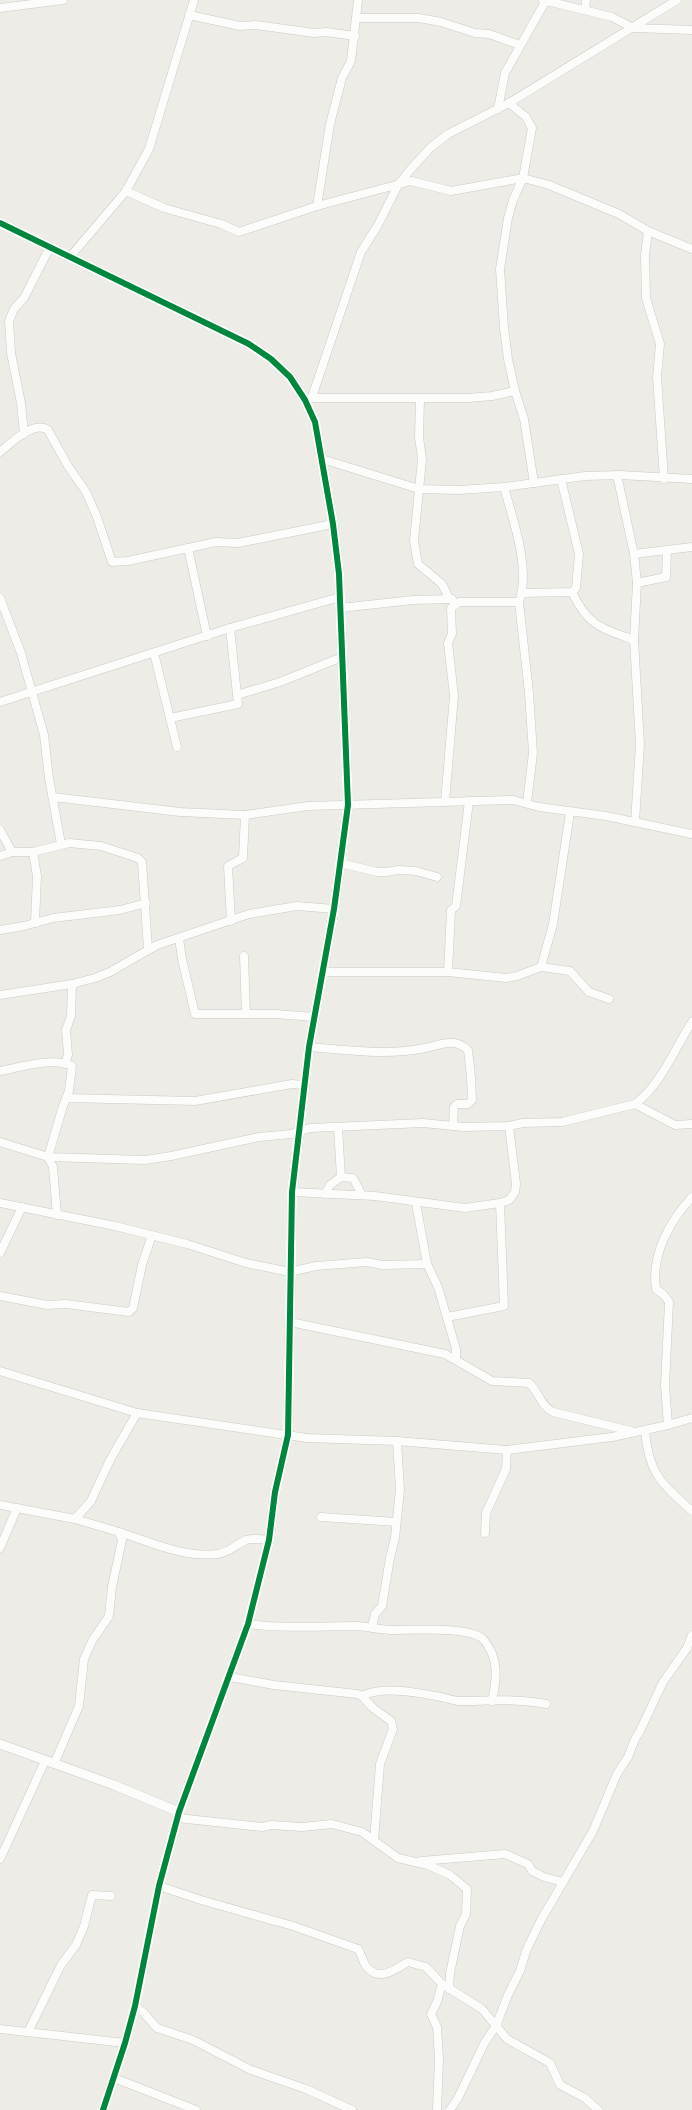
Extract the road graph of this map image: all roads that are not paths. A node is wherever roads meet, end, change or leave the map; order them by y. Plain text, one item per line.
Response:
1 (46, 0) edge
2 (63, 0) edge
3 (195, 0) edge
4 (358, 0) edge
5 (586, 0) edge
6 (677, 0) edge
7 (544, 1) edge
8 (21, 2) edge
9 (0, 9) edge
10 (585, 10) junction
11 (189, 15) junction
12 (357, 18) junction
13 (633, 28) junction
14 (692, 30) edge
15 (355, 36) junction
16 (519, 45) junction
17 (509, 103) junction
18 (498, 109) junction
19 (523, 178) junction
20 (398, 185) junction
21 (126, 191) junction
22 (317, 206) junction
23 (0, 223) edge
24 (648, 231) junction
25 (50, 247) junction
26 (692, 249) edge
27 (70, 257) junction
28 (515, 391) junction
29 (308, 399) junction
30 (420, 400) junction
31 (24, 434) junction
32 (0, 452) edge
33 (322, 459) junction
34 (617, 475) junction
35 (561, 479) junction
36 (664, 479) junction
37 (692, 479) edge
38 (534, 483) junction
39 (504, 487) junction
40 (419, 489) junction
41 (333, 524) junction
42 (692, 547) edge
43 (188, 548) junction
44 (667, 551) junction
45 (634, 554) junction
46 (637, 583) junction
47 (572, 592) junction
48 (522, 593) junction
49 (340, 597) junction
50 (0, 598) edge
51 (449, 598) junction
52 (459, 602) junction
53 (519, 602) junction
54 (340, 608) junction
55 (230, 628) junction
56 (207, 636) junction
57 (634, 640) junction
58 (154, 653) junction
59 (342, 657) junction
60 (33, 692) junction
61 (237, 695) junction
62 (0, 702) edge
63 (170, 718) junction
64 (177, 747) dead end
65 (52, 797) junction
66 (469, 801) junction
67 (445, 802) junction
68 (527, 803) junction
69 (348, 805) junction
70 (570, 813) junction
71 (245, 815) junction
72 (635, 822) junction
73 (0, 830) edge
74 (692, 834) edge
75 (62, 844) junction
76 (12, 852) junction
77 (33, 852) junction
78 (0, 856) edge
79 (340, 863) junction
80 (437, 877) dead end
81 (146, 903) junction
82 (334, 909) junction
83 (231, 921) junction
84 (35, 923) junction
85 (0, 930) edge
86 (180, 938) junction
87 (148, 949) junction
88 (244, 956) dead end
89 (541, 967) junction
90 (324, 972) junction
91 (448, 972) junction
92 (72, 984) junction
93 (0, 995) edge
94 (609, 999) dead end
95 (246, 1014) junction
96 (315, 1017) junction
97 (692, 1022) edge
98 (309, 1047) junction
99 (65, 1064) junction
100 (0, 1071) edge
101 (305, 1085) junction
102 (66, 1098) junction
103 (635, 1104) junction
104 (692, 1124) edge
105 (453, 1126) junction
106 (509, 1126) junction
107 (338, 1128) junction
108 (299, 1131) junction
109 (0, 1142) edge
110 (48, 1157) junction
111 (341, 1177) junction
112 (292, 1192) junction
113 (325, 1194) junction
114 (362, 1195) junction
115 (692, 1197) edge
116 (0, 1203) edge
117 (416, 1203) junction
118 (500, 1203) junction
119 (22, 1207) junction
120 (57, 1215) junction
121 (152, 1235) junction
122 (0, 1253) edge
123 (427, 1264) junction
124 (290, 1272) junction
125 (0, 1296) edge
126 (447, 1317) junction
127 (290, 1322) junction
128 (456, 1359) junction
129 (0, 1371) edge
130 (137, 1413) junction
131 (692, 1418) edge
132 (668, 1425) junction
133 (642, 1431) junction
134 (288, 1435) junction
135 (397, 1441) junction
136 (507, 1450) junction
137 (0, 1505) edge
138 (17, 1508) junction
139 (692, 1511) edge
140 (321, 1517) dead end
141 (75, 1519) junction
142 (396, 1522) junction
143 (118, 1532) junction
144 (485, 1533) dead end
145 (269, 1540) junction
146 (0, 1548) edge
147 (248, 1624) junction
148 (372, 1628) junction
149 (692, 1635) edge
150 (230, 1677) junction
151 (362, 1696) junction
152 (492, 1701) junction
153 (546, 1704) dead end
154 (0, 1744) edge
155 (49, 1763) junction
156 (179, 1815) junction
157 (374, 1840) junction
158 (0, 1859) edge
159 (411, 1862) junction
160 (563, 1882) junction
161 (159, 1886) junction
162 (111, 1896) dead end
163 (442, 1984) junction
164 (449, 1989) junction
165 (135, 2006) junction
166 (496, 2026) junction
167 (0, 2029) edge
168 (27, 2032) junction
169 (125, 2043) junction
170 (114, 2078) junction
171 (103, 2110) edge
172 (196, 2110) edge
173 (352, 2110) edge
174 (437, 2110) edge
175 (450, 2110) edge
176 (598, 2110) edge

1 - 2 street
1 - 8 street
3 - 11 street
4 - 12 street
5 - 10 street
6 - 13 street
7 - 10 street
7 - 16 street
8 - 9 street
10 - 13 street
11 - 15 street
11 - 21 street
12 - 15 street
12 - 16 street
13 - 14 street
13 - 17 street
15 - 22 street
16 - 18 street
17 - 18 street
17 - 19 street
18 - 20 street
19 - 20 street
19 - 24 street
19 - 28 street
20 - 22 street
20 - 29 street
21 - 22 street
21 - 27 street
23 - 25 street
24 - 26 street
24 - 36 street
25 - 27 street
25 - 31 street
27 - 29 street
28 - 30 street
28 - 38 street
29 - 30 street
29 - 33 street
30 - 40 street
31 - 32 street
31 - 43 street
33 - 40 street
33 - 41 street
34 - 35 street
34 - 36 street
34 - 45 street
35 - 38 street
35 - 47 street
36 - 37 street
38 - 39 street
39 - 40 street
39 - 48 street
40 - 51 street
41 - 43 street
41 - 49 street
42 - 44 street
43 - 56 street
44 - 45 street
44 - 46 street
45 - 46 street
46 - 57 street
47 - 48 street
47 - 57 street
48 - 53 street
49 - 54 street
49 - 55 street
50 - 60 street
51 - 52 street
51 - 54 street
52 - 53 street
52 - 67 street
53 - 68 street
54 - 59 street
55 - 56 street
55 - 61 street
56 - 58 street
57 - 72 street
58 - 60 street
58 - 63 street
59 - 61 street
59 - 69 street
60 - 62 street
60 - 65 street
61 - 63 street
63 - 64 street
65 - 71 street
65 - 75 street
66 - 67 street
66 - 68 street
66 - 91 street
67 - 69 street
68 - 70 street
69 - 71 street
69 - 79 street
70 - 72 street
70 - 89 street
71 - 83 street
72 - 74 street
73 - 76 street
75 - 77 street
75 - 81 street
76 - 77 street
76 - 78 street
77 - 84 street
79 - 80 street
79 - 82 street
81 - 84 street
81 - 87 street
82 - 83 street
82 - 90 street
83 - 86 street
84 - 85 street
86 - 87 street
86 - 95 street
87 - 92 street
88 - 95 street
89 - 91 street
89 - 94 street
90 - 91 street
90 - 96 street
92 - 93 street
92 - 99 street
95 - 96 street
96 - 98 street
97 - 103 street
98 - 101 street
98 - 105 street
99 - 100 street
99 - 102 street
101 - 102 street
101 - 108 street
102 - 110 street
103 - 104 street
103 - 106 street
105 - 106 street
105 - 107 street
106 - 118 street
107 - 108 street
107 - 111 street
108 - 110 street
108 - 112 street
109 - 110 street
110 - 120 street
111 - 113 street
111 - 114 street
112 - 113 street
112 - 124 street
113 - 114 street
114 - 117 street
115 - 132 street
116 - 119 street
117 - 118 street
117 - 123 street
118 - 126 street
119 - 120 street
119 - 122 street
120 - 121 street
121 - 124 street
121 - 125 street
123 - 124 street
123 - 126 street
124 - 127 street
126 - 128 street
127 - 128 street
127 - 134 street
128 - 133 street
129 - 130 street
130 - 134 street
130 - 141 street
131 - 132 street
132 - 133 street
133 - 136 street
133 - 139 street
134 - 135 street
134 - 145 street
135 - 136 street
135 - 142 street
136 - 144 street
137 - 138 street
138 - 141 street
138 - 146 street
140 - 142 street
141 - 143 street
142 - 148 street
143 - 145 street
143 - 155 street
145 - 147 street
147 - 148 street
147 - 150 street
148 - 152 street
149 - 160 street
150 - 151 street
150 - 156 street
151 - 152 street
151 - 157 street
152 - 153 street
154 - 155 street
155 - 156 street
155 - 158 street
156 - 157 street
156 - 161 street
157 - 159 street
159 - 160 street
159 - 164 street
160 - 166 street
161 - 163 street
161 - 165 street
162 - 168 street
163 - 164 street
163 - 174 street
164 - 166 street
165 - 169 street
165 - 173 street
166 - 175 street
166 - 176 street
167 - 168 street
168 - 169 street
169 - 170 street
170 - 171 street
170 - 172 street

